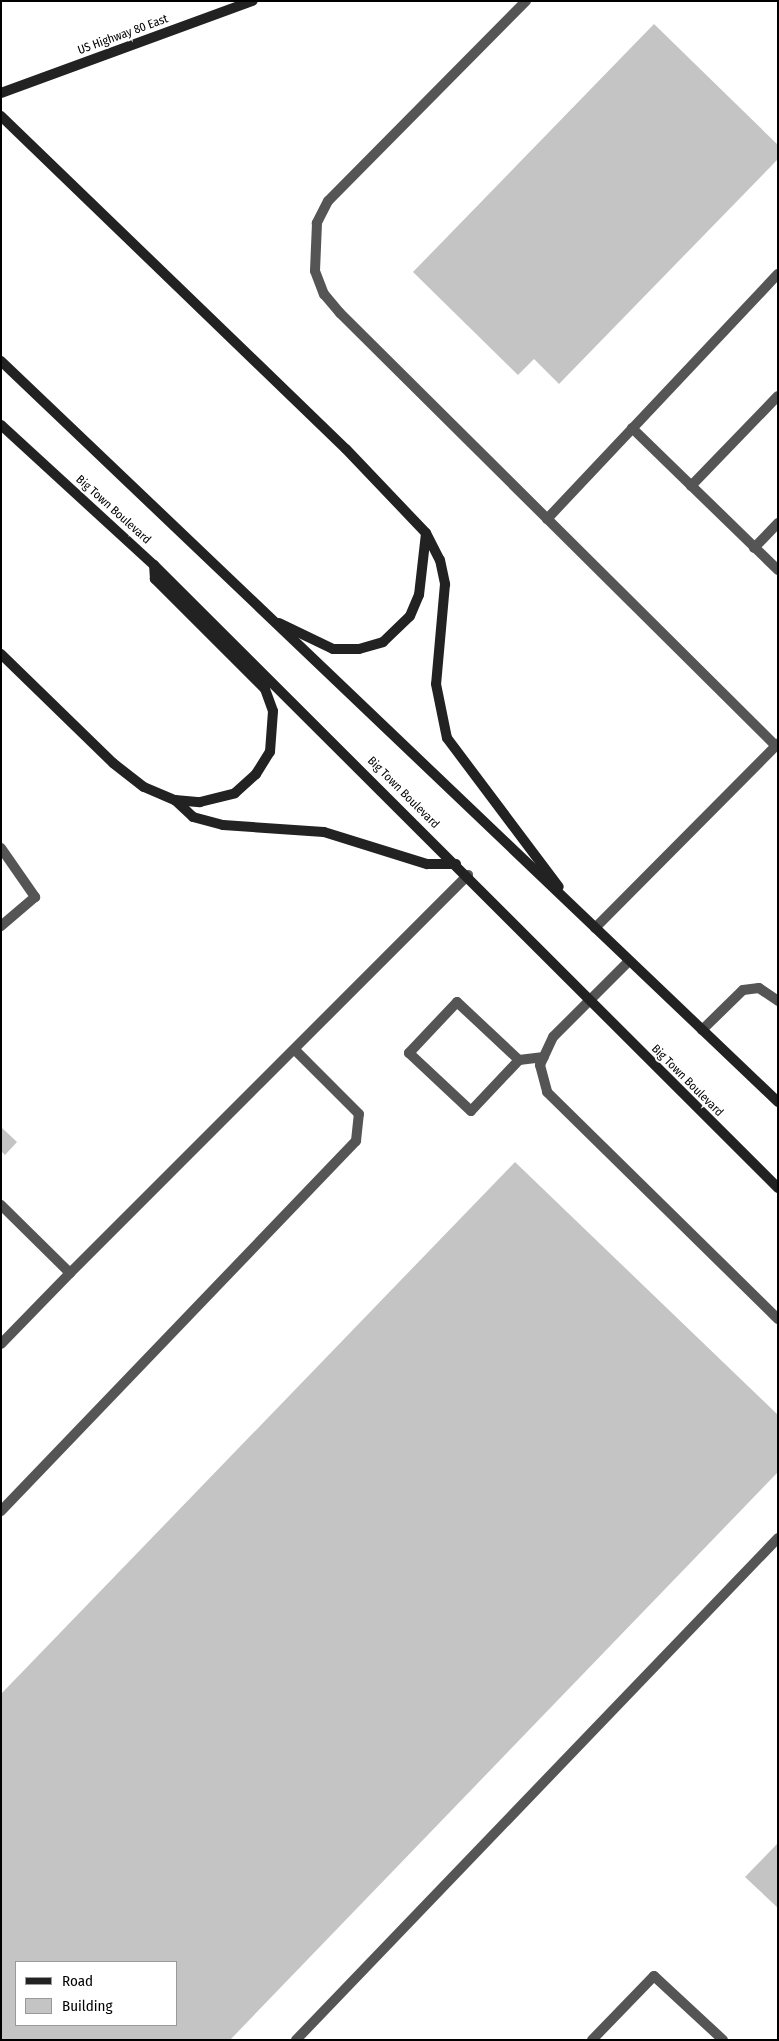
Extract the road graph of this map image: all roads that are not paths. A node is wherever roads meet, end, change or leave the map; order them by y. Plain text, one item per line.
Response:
1 (253, 1) edge
2 (526, 1) edge
3 (1, 93) edge
4 (1, 116) edge
5 (778, 274) edge
6 (1, 362) edge
7 (778, 396) edge
8 (1, 425) edge
9 (632, 428) junction
10 (691, 486) junction
11 (547, 519) junction
12 (778, 524) edge
13 (426, 533) junction
14 (754, 548) junction
15 (154, 565) junction
16 (778, 570) edge
17 (270, 618) junction
18 (1, 654) edge
19 (777, 745) edge
20 (175, 800) junction
21 (1, 848) edge
22 (456, 864) junction
23 (468, 875) junction
24 (578, 912) junction
25 (1, 926) edge
26 (595, 928) junction
27 (629, 961) junction
28 (589, 1001) junction
29 (778, 1001) edge
30 (702, 1030) junction
31 (295, 1050) junction
32 (544, 1056) junction
33 (518, 1060) junction
34 (778, 1102) edge
35 (778, 1188) edge
36 (3, 1210) edge
37 (70, 1273) junction
38 (778, 1319) edge
39 (1, 1344) edge
40 (1, 1511) edge
41 (778, 1538) edge
42 (296, 2040) edge
43 (592, 2040) edge
44 (723, 2040) edge

1 - 3 main road, US Highway 80 East
2 - 11 lane
4 - 13 main road
5 - 9 lane
6 - 17 main road
7 - 10 lane
8 - 15 main road, Big Town Boulevard
9 - 10 lane
9 - 11 lane
10 - 14 lane
11 - 19 lane
12 - 14 lane
13 - 17 main road
13 - 24 main road
14 - 16 lane
15 - 20 main road
15 - 22 main road, Big Town Boulevard
17 - 24 main road
18 - 20 main road
19 - 26 lane
20 - 22 main road
21 - 25 lane
22 - 23 main road, Big Town Boulevard
23 - 28 main road, Big Town Boulevard
23 - 31 lane
24 - 26 main road
26 - 27 main road
27 - 28 lane
27 - 30 main road
28 - 32 lane
28 - 35 main road, Big Town Boulevard
29 - 30 lane
30 - 34 main road
31 - 37 lane
31 - 40 lane
32 - 33 lane
32 - 38 lane
33 - 33 lane
36 - 37 lane
37 - 39 lane
41 - 42 lane
43 - 44 lane

